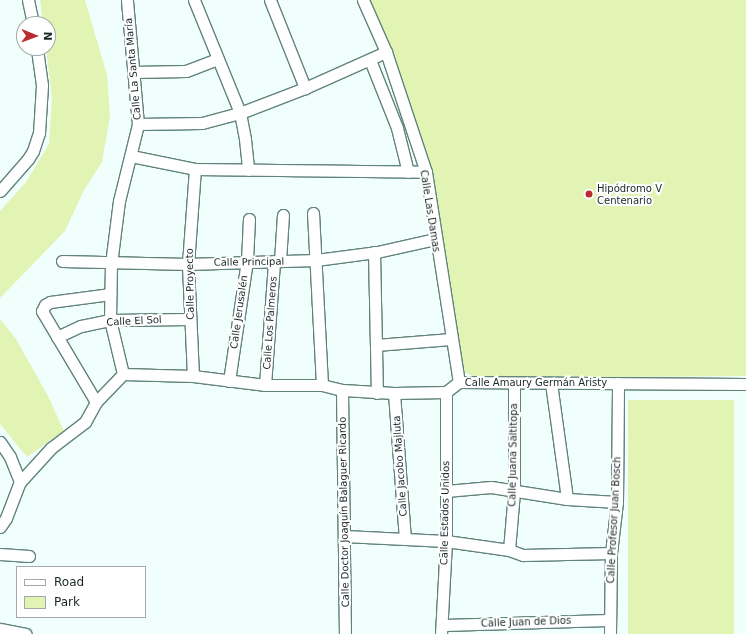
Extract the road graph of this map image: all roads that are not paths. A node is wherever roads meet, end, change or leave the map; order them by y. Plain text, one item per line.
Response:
1 (28, 0) edge
2 (127, 0) edge
3 (194, 0) edge
4 (270, 0) edge
5 (363, 0) edge
6 (31, 16) edge
7 (386, 52) junction
8 (38, 56) edge
9 (218, 59) junction
10 (370, 60) junction
11 (133, 72) junction
12 (305, 88) junction
13 (240, 113) junction
14 (138, 124) junction
15 (131, 156) junction
16 (195, 169) junction
17 (248, 170) junction
18 (408, 172) junction
19 (426, 172) junction
20 (0, 191) edge
21 (313, 213) dead end
22 (283, 215) dead end
23 (249, 219) dead end
24 (435, 239) junction
25 (374, 252) junction
26 (316, 260) junction
27 (62, 261) dead end
28 (247, 261) junction
29 (277, 261) junction
30 (111, 264) junction
31 (188, 264) junction
32 (110, 294) junction
33 (190, 318) junction
34 (110, 320) junction
35 (57, 337) junction
36 (451, 339) junction
37 (376, 345) junction
38 (123, 374) junction
39 (192, 376) junction
40 (230, 380) junction
41 (459, 382) junction
42 (551, 382) junction
43 (514, 383) junction
44 (618, 383) junction
45 (746, 384) edge
46 (265, 385) junction
47 (322, 385) junction
48 (342, 390) junction
49 (446, 392) junction
50 (376, 393) junction
51 (394, 393) junction
52 (96, 402) junction
53 (0, 442) edge
54 (20, 482) junction
55 (446, 490) junction
56 (514, 492) junction
57 (567, 499) junction
58 (617, 502) junction
59 (0, 527) edge
60 (344, 536) junction
61 (405, 539) junction
62 (446, 541) junction
63 (509, 550) junction
64 (611, 553) junction
65 (0, 554) edge
66 (30, 556) dead end
67 (610, 620) junction
68 (0, 629) edge
69 (442, 630) edge
70 (26, 634) edge
71 (345, 634) edge
72 (610, 634) edge

1 - 6 street
2 - 11 street, Calle La Santa María
3 - 9 street
4 - 12 street
5 - 7 street, Calle Las Damas
7 - 10 street
7 - 19 street, Calle Las Damas
8 - 20 street
9 - 11 street
9 - 13 street
10 - 12 street
10 - 18 street
11 - 14 street, Calle La Santa María
12 - 13 street
13 - 14 street
13 - 17 street
14 - 15 street, Calle La Santa María
15 - 16 street
15 - 30 street, Calle La Santa María
16 - 17 street
16 - 31 street, Calle Proyecto
17 - 18 street
18 - 19 street
19 - 24 street, Calle Las Damas
21 - 26 street
22 - 29 street, Calle Los Palmeros
23 - 28 street, Calle Jerusalén
24 - 25 street, Calle Principal
24 - 36 street, Calle Las Damas
25 - 26 street, Calle Principal
25 - 37 street
26 - 29 street, Calle Principal
26 - 47 street
27 - 30 street, Calle Principal
28 - 29 street, Calle Principal
28 - 31 street, Calle Principal
28 - 40 street, Calle Jerusalén
29 - 46 street, Calle Los Palmeros
30 - 31 street, Calle Principal
30 - 32 street, Calle La Santa María
31 - 33 street, Calle Proyecto
32 - 34 street, Calle La Santa María
32 - 35 street
33 - 34 street, Calle El Sol
33 - 39 street, Calle Proyecto
34 - 35 street, Calle El Sol
34 - 38 street, Calle La Santa María
35 - 52 street
36 - 37 street
36 - 41 street, Calle Las Damas
37 - 50 street
38 - 39 street
38 - 52 street
39 - 40 street
40 - 46 street
41 - 43 street, Calle Amaury Germán Aristy
41 - 49 street, Calle Amaury Germán Aristy
42 - 43 street, Calle Amaury Germán Aristy
42 - 44 street, Calle Amaury Germán Aristy
42 - 57 street
43 - 56 street, Calle Juana Saltitopa
44 - 45 street, Calle Amaury Germán Aristy
44 - 58 street, Calle Profesor Juan Bosch
46 - 47 street
47 - 48 street
48 - 50 street
48 - 60 street, Calle Doctor Joaquín Balaguer Ricardo
49 - 51 street
49 - 55 street, Calle Estados Unidos
50 - 51 street
51 - 61 street, Calle Jacobo Majluta
52 - 54 street
53 - 54 street
54 - 59 street
55 - 56 street
55 - 62 street, Calle Estados Unidos
56 - 57 street
56 - 63 street, Calle Juana Saltitopa
57 - 58 street
58 - 64 street, Calle Profesor Juan Bosch
60 - 61 street
60 - 71 street, Calle Doctor Joaquín Balaguer Ricardo
61 - 62 street
62 - 63 street
62 - 69 street, Calle Estados Unidos
63 - 64 street
64 - 67 street, Calle Profesor Juan Bosch
65 - 66 street
67 - 69 street, Calle Juan de Dios
67 - 72 street, Calle Profesor Juan Bosch
68 - 70 street

